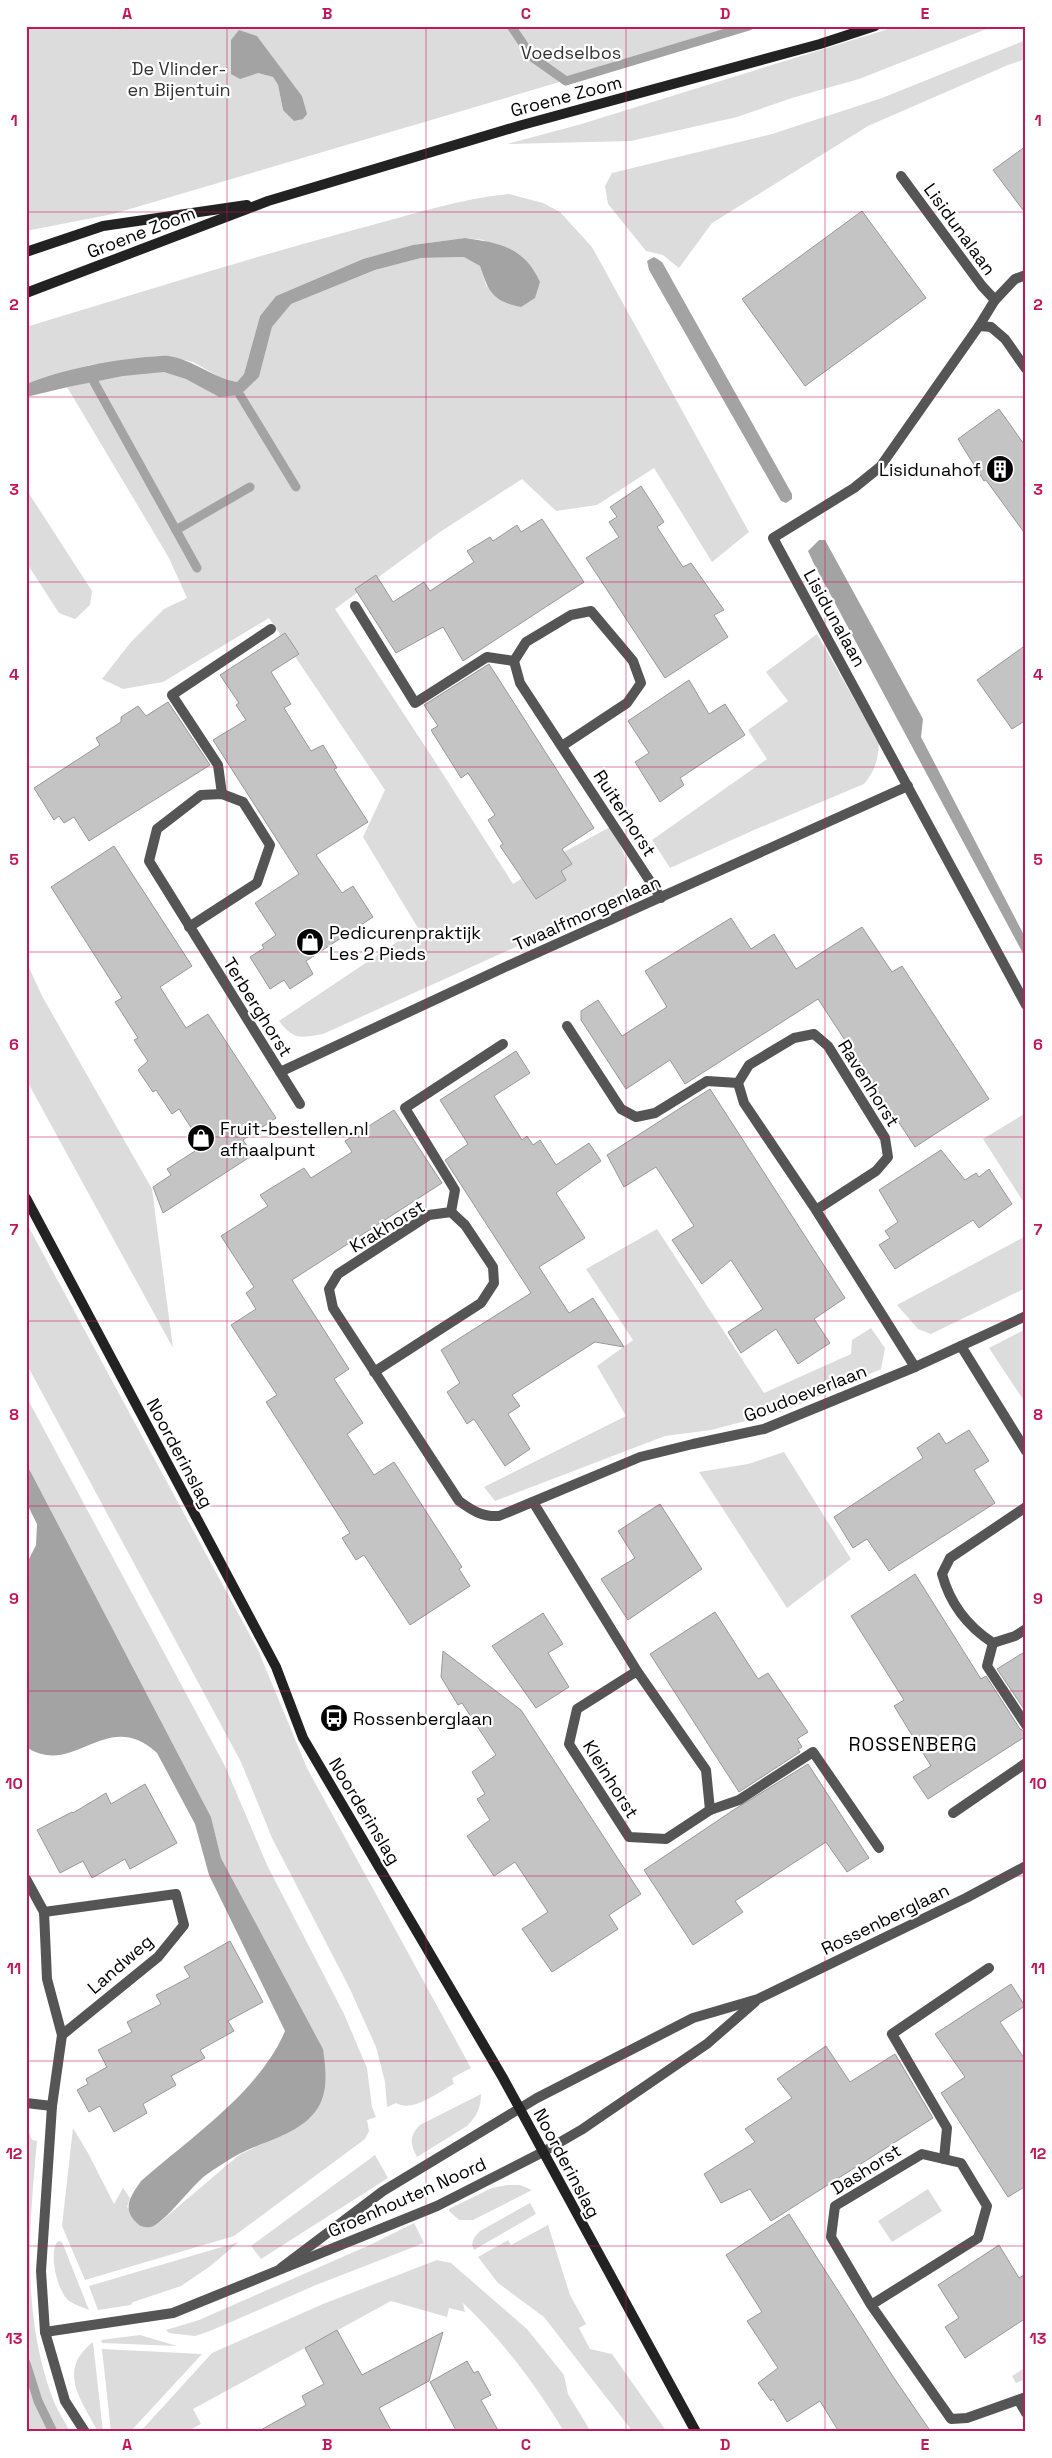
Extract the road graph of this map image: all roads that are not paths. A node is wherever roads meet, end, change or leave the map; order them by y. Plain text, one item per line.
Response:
1 (875, 26) edge
2 (901, 176) dead end
3 (268, 202) junction
4 (26, 252) edge
5 (1026, 275) edge
6 (26, 293) edge
7 (995, 300) junction
8 (979, 326) junction
9 (1026, 369) edge
10 (355, 606) dead end
11 (271, 629) dead end
12 (514, 661) junction
13 (562, 746) junction
14 (908, 786) junction
15 (222, 794) junction
16 (661, 898) junction
17 (189, 926) junction
18 (1026, 1005) edge
19 (567, 1026) dead end
20 (503, 1044) dead end
21 (280, 1072) junction
22 (738, 1084) junction
23 (300, 1104) dead end
24 (26, 1198) edge
25 (816, 1210) junction
26 (451, 1212) junction
27 (1026, 1316) edge
28 (961, 1346) junction
29 (915, 1367) junction
30 (374, 1372) junction
31 (1026, 1451) edge
32 (533, 1502) junction
33 (1026, 1507) edge
34 (1026, 1629) edge
35 (993, 1643) junction
36 (637, 1671) junction
37 (1026, 1726) edge
38 (1026, 1763) edge
39 (710, 1810) junction
40 (953, 1813) dead end
41 (879, 1848) dead end
42 (1026, 1866) edge
43 (26, 1879) edge
44 (44, 1912) junction
45 (989, 1968) dead end
46 (758, 1999) junction
47 (62, 2035) junction
48 (26, 2103) edge
49 (52, 2106) junction
50 (519, 2108) junction
51 (543, 2152) junction
52 (944, 2159) junction
53 (281, 2268) junction
54 (871, 2305) junction
55 (45, 2332) junction
56 (1022, 2399) edge
57 (1026, 2413) edge
58 (85, 2432) edge
59 (696, 2432) edge

1 - 3 main road, Groene Zoom
2 - 7 street, Lisidunalaan
3 - 4 main road, Groene Zoom
3 - 6 main road, Groene Zoom
5 - 7 street, Lisidunalaan
7 - 8 street, Lisidunalaan
8 - 9 street
8 - 14 street, Lisidunalaan
10 - 12 street
11 - 15 street
12 - 13 street, Ruiterhorst
12 - 13 street
13 - 16 street, Ruiterhorst
14 - 16 street, Twaalfmorgenlaan
14 - 18 street, Lisidunalaan
15 - 17 street, Terberghorst
15 - 17 street
16 - 21 street, Twaalfmorgenlaan
17 - 21 street, Terberghorst
19 - 22 street
20 - 26 street
21 - 23 street, Terberghorst
22 - 25 street
22 - 25 street, Ravenhorst
24 - 50 main road, Noorderinslag
25 - 29 street
26 - 30 street, Krakhorst
26 - 30 street, Krakhorst
27 - 28 street, Goudoeverlaan
28 - 29 street, Goudoeverlaan
28 - 31 street
29 - 32 street, Goudoeverlaan
30 - 32 street, Krakhorst
32 - 36 street
33 - 35 street
34 - 35 street
35 - 37 street
36 - 39 street
36 - 39 street, Kleinhorst
38 - 40 street
39 - 41 street
42 - 46 street, Rossenberglaan
43 - 44 street
44 - 47 street
44 - 47 street, Landweg
45 - 52 street
46 - 50 street, Rossenberglaan
46 - 51 street, Rossenberglaan
47 - 49 street
48 - 49 street
49 - 55 street
50 - 51 main road, Noorderinslag
50 - 53 street, Groenhouten Noord
51 - 53 street, Groenhouten Noord
51 - 59 main road, Noorderinslag
52 - 54 street, Dashorst
52 - 54 street, Dashorst
53 - 55 street, Groenhouten Noord
54 - 56 street, Dashorst
55 - 58 street
56 - 57 street

